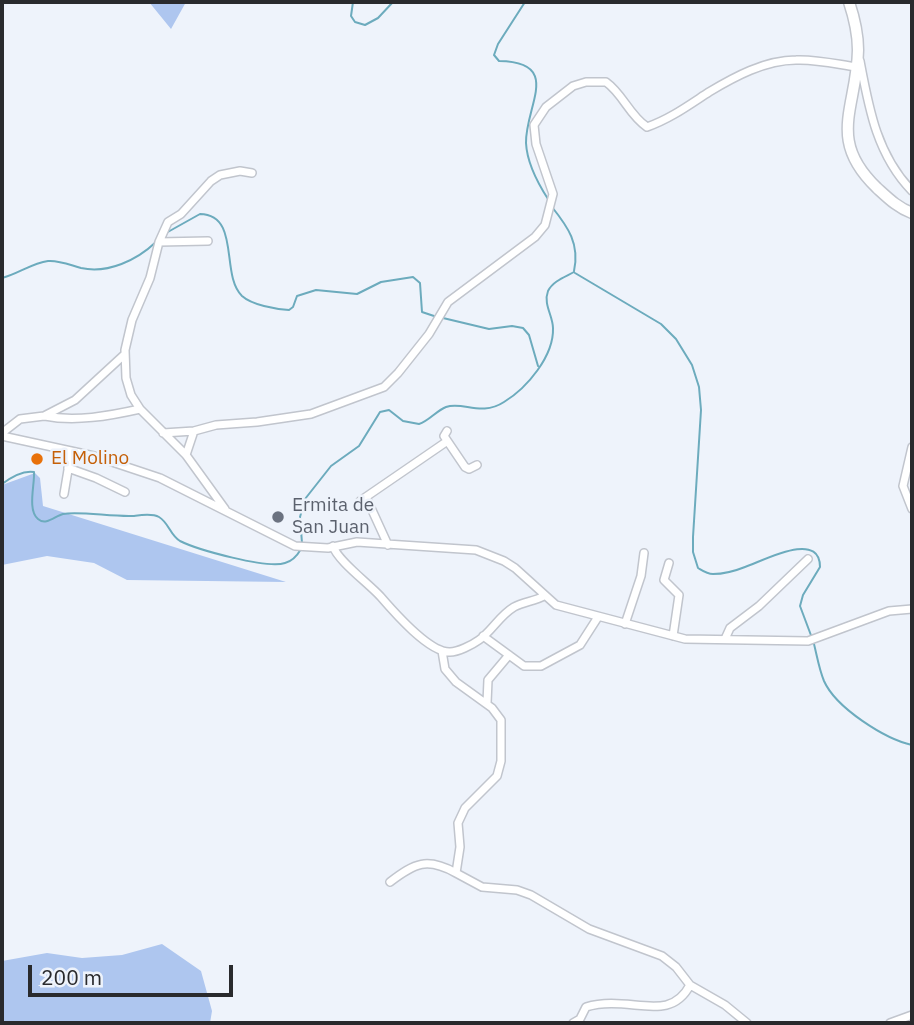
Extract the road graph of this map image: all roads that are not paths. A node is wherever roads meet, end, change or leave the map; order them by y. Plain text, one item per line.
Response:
1 (849, 2) edge
2 (858, 50) junction
3 (856, 66) junction
4 (252, 173) dead end
5 (912, 191) edge
6 (912, 213) edge
7 (208, 241) dead end
8 (159, 242) junction
9 (125, 354) junction
10 (140, 409) junction
11 (44, 416) junction
12 (194, 431) junction
13 (447, 431) dead end
14 (163, 433) junction
15 (2, 434) edge
16 (446, 442) junction
17 (912, 447) edge
18 (71, 452) junction
19 (186, 455) junction
20 (477, 465) dead end
21 (68, 468) junction
22 (125, 492) dead end
23 (64, 494) dead end
24 (912, 509) edge
25 (226, 511) junction
26 (388, 545) junction
27 (333, 546) junction
28 (645, 554) dead end
29 (808, 559) dead end
30 (669, 563) dead end
31 (544, 596) junction
32 (912, 609) edge
33 (598, 617) junction
34 (625, 624) junction
35 (483, 636) junction
36 (673, 636) junction
37 (725, 639) junction
38 (442, 651) junction
39 (509, 655) junction
40 (487, 703) junction
41 (456, 873) junction
42 (390, 882) dead end
43 (690, 985) junction
44 (912, 1015) edge
45 (573, 1023) edge
46 (747, 1023) edge
47 (890, 1023) edge

1 - 2 street
2 - 3 street
2 - 5 street
3 - 6 street
3 - 12 street
4 - 8 street
7 - 8 street
8 - 9 street
9 - 10 street
9 - 11 street
10 - 11 street
10 - 14 street
11 - 15 street
12 - 14 street
12 - 19 street
13 - 16 street
14 - 19 street
15 - 18 street
16 - 20 street
16 - 26 street
17 - 24 street
18 - 21 street
18 - 25 street
19 - 25 street
21 - 22 street
21 - 23 street
25 - 27 street
26 - 27 street
26 - 31 street
27 - 38 street
28 - 34 street
29 - 37 street
30 - 36 street
31 - 33 street
31 - 35 street
32 - 37 street
33 - 34 street
33 - 39 street
34 - 36 street
35 - 38 street
35 - 39 street
36 - 37 street
38 - 40 street
39 - 40 street
40 - 41 street
41 - 42 street
41 - 43 street
43 - 45 street
43 - 46 street
44 - 47 street

